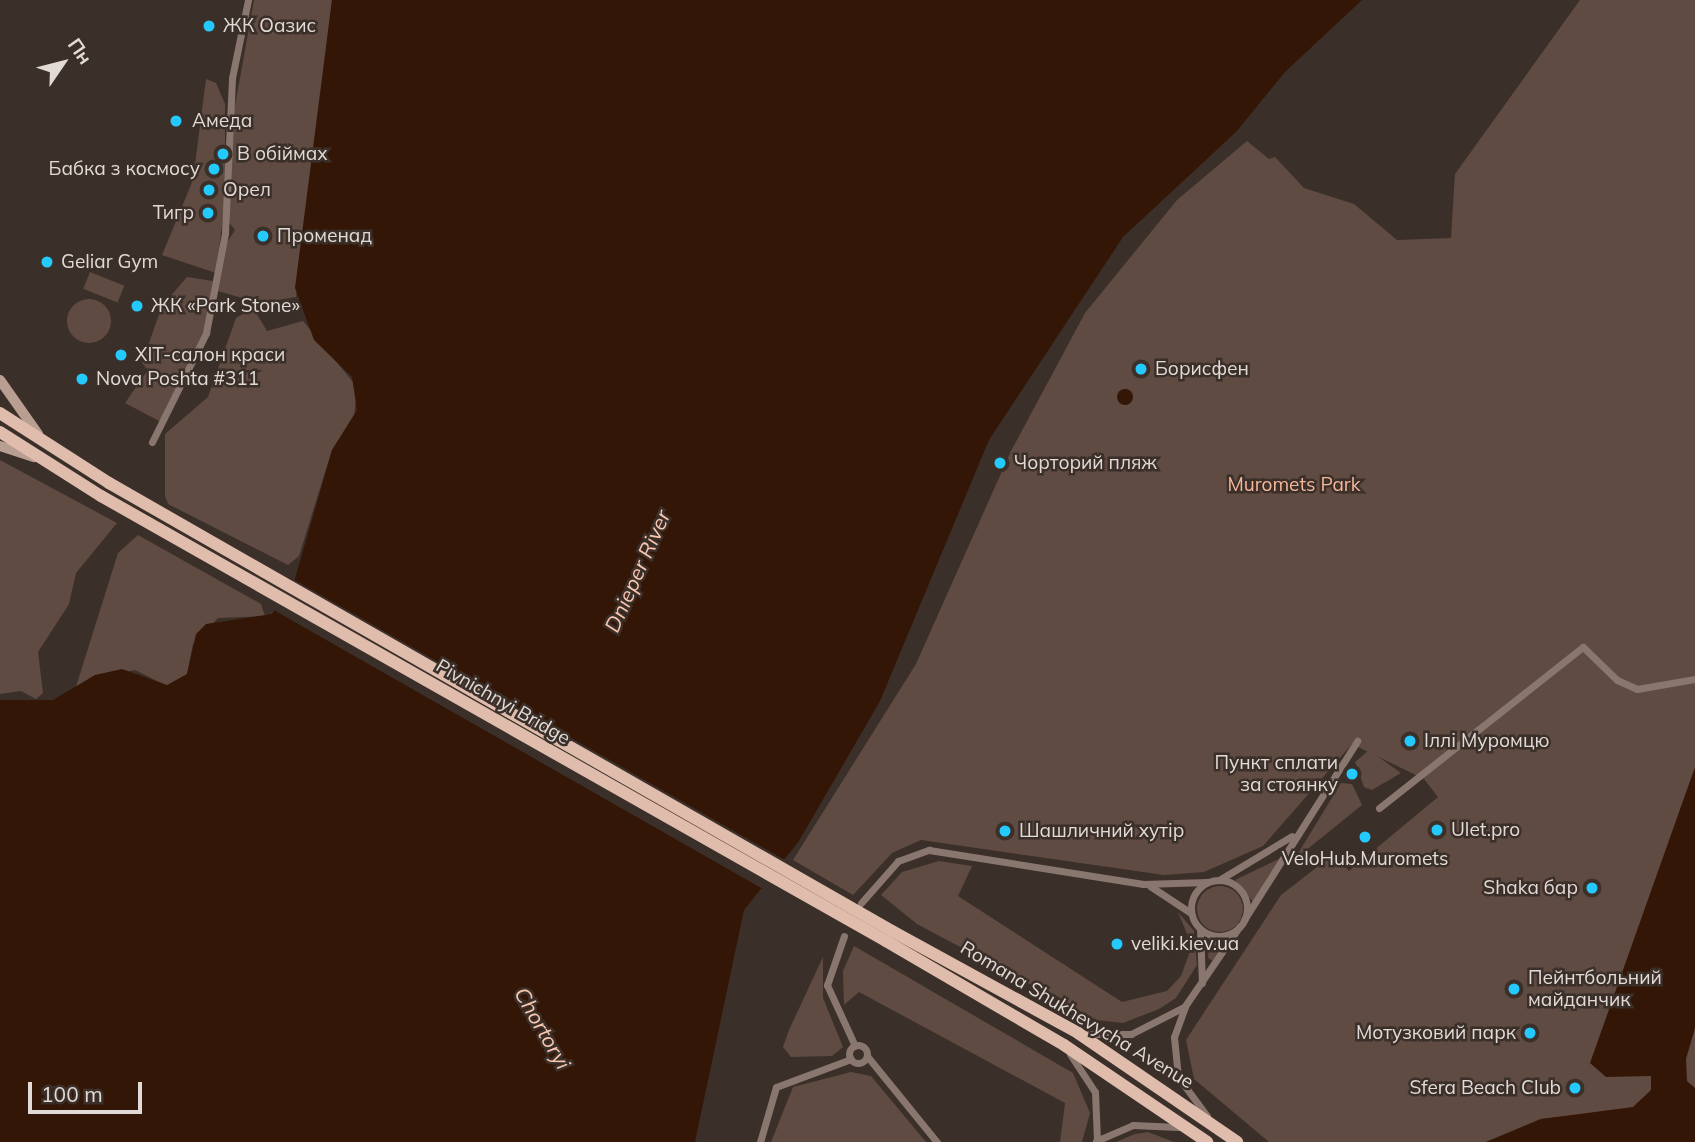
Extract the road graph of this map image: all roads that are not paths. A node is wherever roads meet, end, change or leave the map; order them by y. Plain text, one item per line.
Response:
1 (248, 0) edge
2 (0, 380) edge
3 (0, 413) edge
4 (0, 432) edge
5 (152, 442) dead end
6 (0, 446) edge
7 (49, 446) junction
8 (39, 459) junction
9 (1695, 679) edge
10 (1357, 741) dead end
11 (1379, 808) dead end
12 (1296, 834) junction
13 (1219, 880) junction
14 (1208, 882) junction
15 (1143, 884) junction
16 (861, 903) dead end
17 (1191, 913) junction
18 (1241, 923) junction
19 (1200, 928) junction
20 (844, 936) dead end
21 (889, 936) junction
22 (1202, 984) junction
23 (1185, 1006) junction
24 (1078, 1033) junction
25 (1063, 1045) junction
26 (855, 1046) junction
27 (867, 1056) junction
28 (851, 1059) junction
29 (1207, 1116) junction
30 (1194, 1131) junction
31 (1097, 1141) edge
32 (760, 1142) edge
33 (937, 1142) edge
34 (1208, 1142) edge
35 (1237, 1142) edge

1 - 5 street
2 - 7 main road
3 - 7 main road, Pivnichnyi Bridge
4 - 8 main road, Pivnichnyi Bridge
6 - 8 main road
7 - 21 main road, Pivnichnyi Bridge, bridge
8 - 21 main road, Pivnichnyi Bridge, bridge
9 - 11 street
10 - 12 street
12 - 13 street
12 - 18 street
13 - 14 street
13 - 18 street
14 - 15 street
14 - 17 street
15 - 16 street
15 - 17 street
17 - 19 street
18 - 19 street
18 - 22 street
19 - 22 street
20 - 26 street
21 - 24 main road, Romana Shukhevycha Avenue
21 - 25 main road, Romana Shukhevycha Avenue
22 - 23 street
23 - 24 street
23 - 29 street
24 - 29 main road, Romana Shukhevycha Avenue
25 - 30 main road, Romana Shukhevycha Avenue
25 - 31 street
26 - 27 street
26 - 28 street
27 - 28 street
27 - 33 street
28 - 32 street
29 - 35 main road, Romana Shukhevycha Avenue
30 - 31 street
30 - 34 main road, Romana Shukhevycha Avenue

